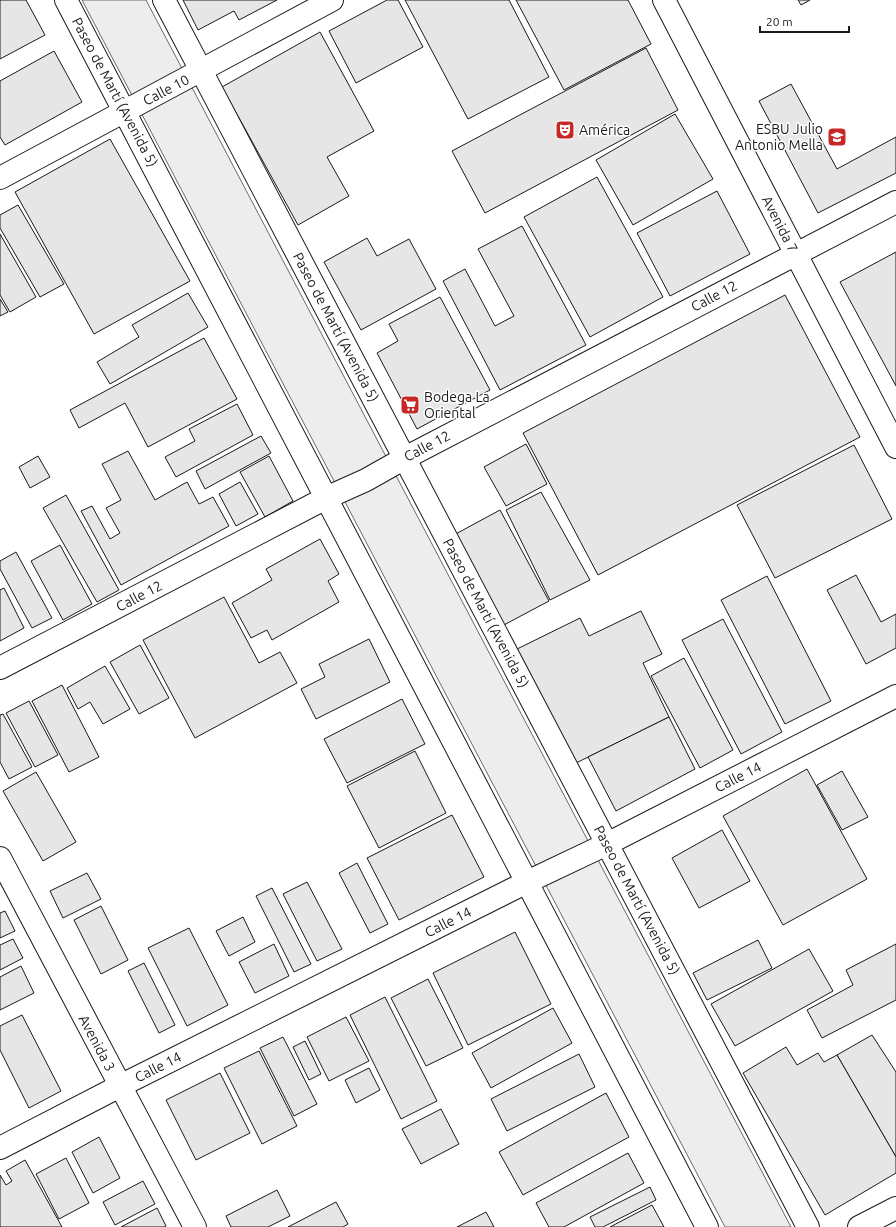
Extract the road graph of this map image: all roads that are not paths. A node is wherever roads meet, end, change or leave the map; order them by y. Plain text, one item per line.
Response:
1 (66, 0) edge
2 (164, 0) edge
3 (332, 0) edge
4 (664, 0) edge
5 (201, 71) junction
6 (125, 112) junction
7 (0, 178) edge
8 (896, 202) edge
9 (796, 254) junction
10 (896, 447) edge
11 (405, 458) junction
12 (326, 498) junction
13 (0, 668) edge
14 (896, 696) edge
15 (607, 844) junction
16 (0, 858) edge
17 (527, 882) junction
18 (120, 1086) junction
19 (0, 1148) edge
20 (896, 1208) edge
21 (195, 1227) edge
22 (707, 1227) edge
23 (808, 1227) edge
24 (859, 1227) edge

1 - 6 street, Paseo de Martí (Avenida 5)
2 - 5 street, Paseo de Martí (Avenida 5)
3 - 5 street, Calle 10
4 - 9 street, Avenida 7
5 - 6 street, Calle 10
5 - 11 street, Paseo de Martí (Avenida 5)
6 - 7 street, Calle 10
6 - 12 street, Paseo de Martí (Avenida 5)
8 - 9 street, Calle 12
9 - 10 street, Avenida 7
9 - 11 street, Calle 12
11 - 12 street, Calle 12
11 - 15 street, Paseo de Martí (Avenida 5)
12 - 13 street, Calle 12
12 - 17 street, Paseo de Martí (Avenida 5)
14 - 15 street, Calle 14
15 - 17 street, Calle 14
15 - 23 street, Paseo de Martí (Avenida 5)
16 - 18 street, Avenida 3
17 - 18 street, Calle 14
17 - 22 street, Paseo de Martí (Avenida 5)
18 - 19 street, Calle 14
18 - 21 street, Avenida 3
20 - 24 street

